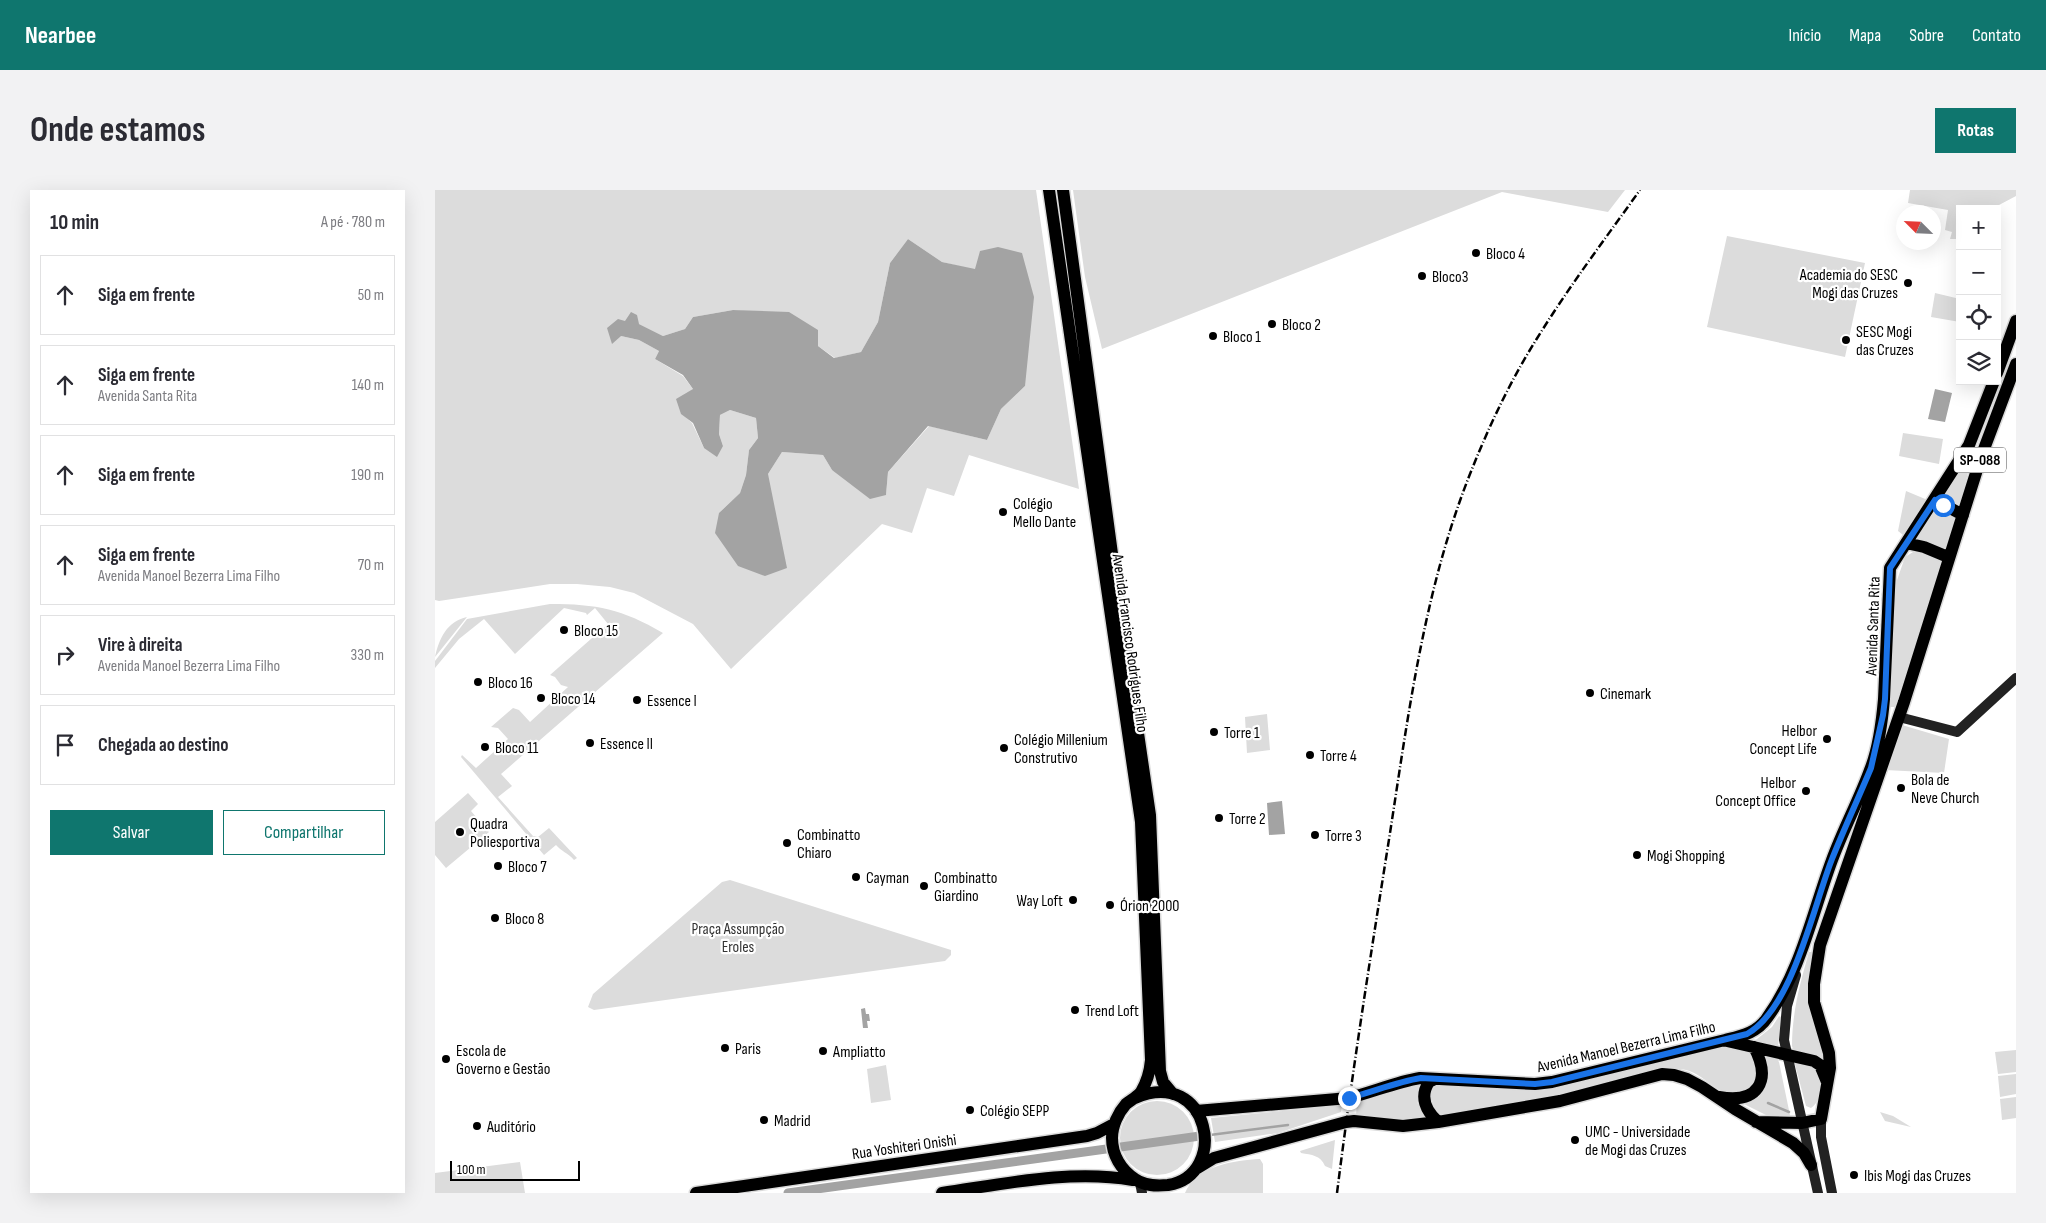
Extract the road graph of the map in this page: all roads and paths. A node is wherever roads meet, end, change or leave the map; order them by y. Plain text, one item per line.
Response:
1 (1049, 190) edge
2 (1063, 190) edge
3 (2016, 321) edge
4 (2001, 362) edge
5 (2016, 364) edge
6 (1992, 385) edge
7 (1935, 500) junction
8 (1963, 515) junction
9 (1907, 542) junction
10 (1948, 558) junction
11 (2016, 678) edge
12 (1883, 715) junction
13 (1899, 717) junction
14 (1804, 945) junction
15 (1725, 1040) junction
16 (1754, 1047) junction
17 (1787, 1054) junction
18 (1435, 1079) junction
19 (1828, 1085) junction
20 (1173, 1094) junction
21 (1717, 1096) junction
22 (1135, 1098) junction
23 (1196, 1110) junction
24 (1821, 1120) junction
25 (1438, 1122) junction
26 (1756, 1122) junction
27 (1802, 1123) junction
28 (1114, 1124) junction
29 (1811, 1165) junction
30 (1179, 1184) edge
31 (1142, 1187) edge
32 (696, 1193) edge
33 (942, 1193) edge
34 (1818, 1193) edge
35 (1832, 1193) edge

1 - 22 main road, Avenida Francisco Rodrigues Filho
2 - 20 main road, Avenida Francisco Rodrigues Filho
3 - 4 main road
5 - 8 main road, SP-088
6 - 7 main road, SP-088
7 - 8 main road
7 - 9 main road, SP-088
8 - 10 main road, SP-088
9 - 10 main road
9 - 12 main road, Avenida Santa Rita / SP-088
10 - 13 main road, SP-088
11 - 13 main road
12 - 13 main road
12 - 14 main road, SP-088
13 - 19 main road, SP-088
14 - 15 main road, Avenida Manoel Bezerra Lima Filho
14 - 17 main road, SP-088
15 - 16 main road
15 - 18 main road, Avenida Manoel Bezerra Lima Filho
16 - 17 main road
16 - 21 main road
17 - 19 main road
17 - 27 main road, SP-088
18 - 23 main road, Avenida Manoel Bezerra Lima Filho
18 - 25 main road
19 - 24 main road, SP-088
20 - 22 main road
20 - 23 main road, Avenida Francisco Rodrigues Filho
21 - 25 main road
21 - 26 main road
22 - 28 main road, Avenida Francisco Rodrigues Filho
23 - 30 main road
24 - 27 main road
24 - 35 main road, SP-088
25 - 30 main road
26 - 27 main road
26 - 29 main road
27 - 29 main road, SP-088
28 - 31 main road
28 - 32 main road, Rua Yoshiteri Onishi
29 - 34 main road, SP-088
30 - 31 main road
31 - 33 main road

